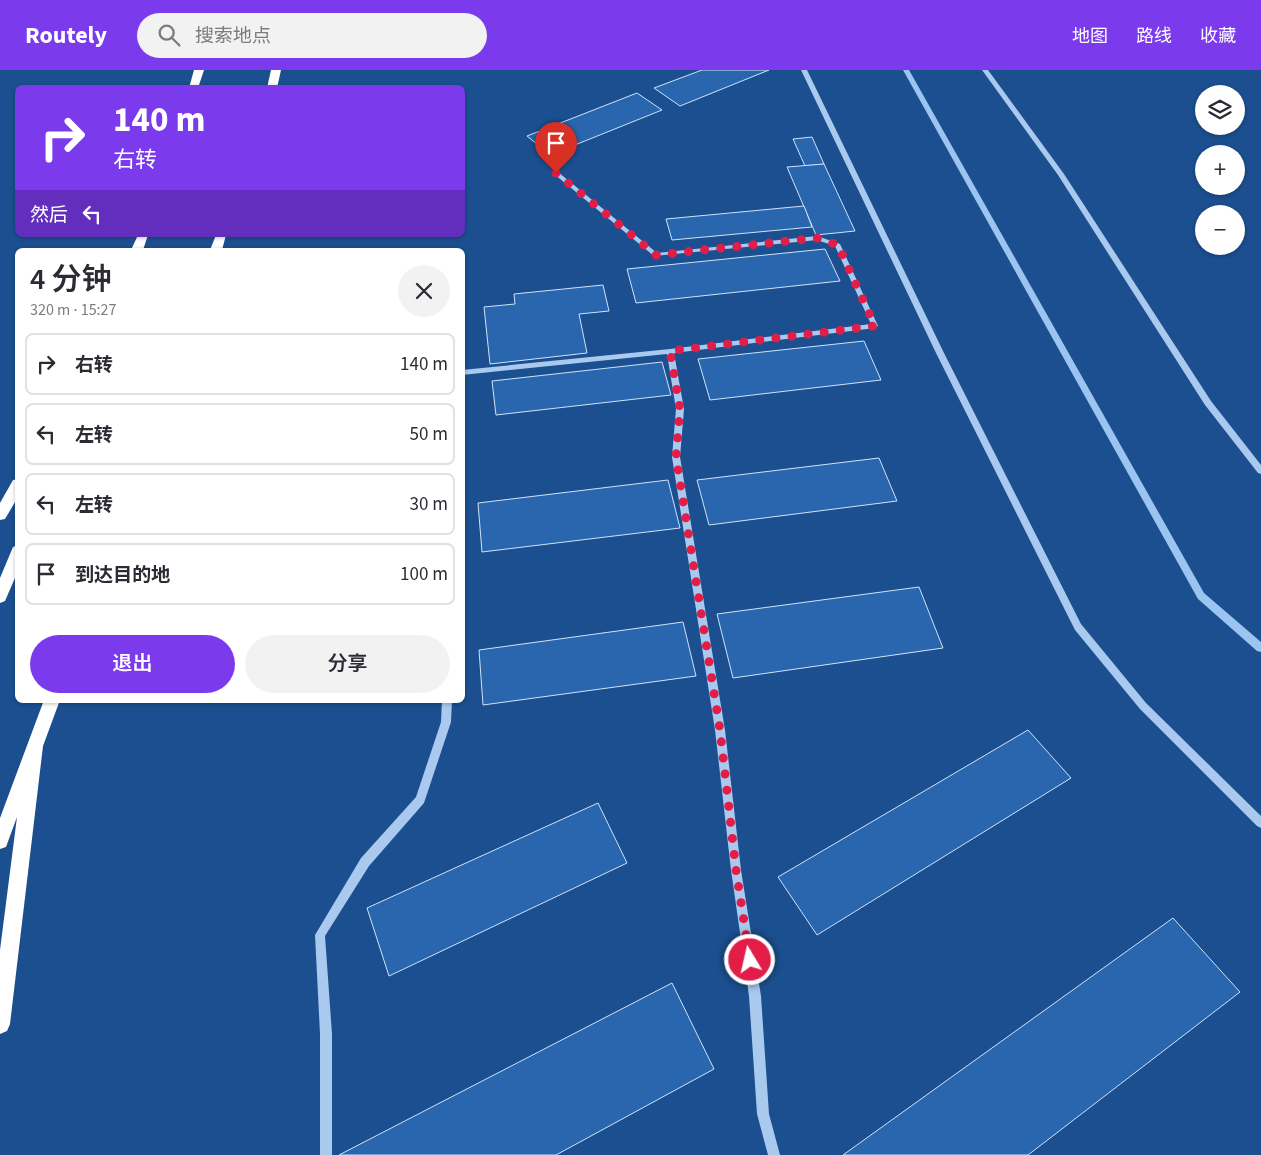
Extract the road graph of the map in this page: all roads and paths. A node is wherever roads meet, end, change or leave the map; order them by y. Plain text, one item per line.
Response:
1 (199, 70) edge
2 (276, 70) edge
3 (804, 70) edge
4 (985, 70) edge
5 (194, 85) edge
6 (273, 85) edge
7 (556, 173) dead end
8 (670, 351) junction
9 (465, 373) edge
10 (1261, 471) edge
11 (15, 489) edge
12 (0, 515) edge
13 (15, 559) edge
14 (0, 597) edge
15 (51, 703) edge
16 (447, 703) edge
17 (36, 746) junction
18 (1261, 823) edge
19 (0, 841) edge
20 (0, 1024) edge
21 (326, 1155) edge
22 (774, 1155) edge

1 - 5 highway
2 - 6 highway
3 - 18 street
4 - 10 street
7 - 8 street
8 - 9 street
8 - 22 street
11 - 12 highway
13 - 14 highway
15 - 17 highway
16 - 21 street
17 - 19 highway
17 - 20 highway

